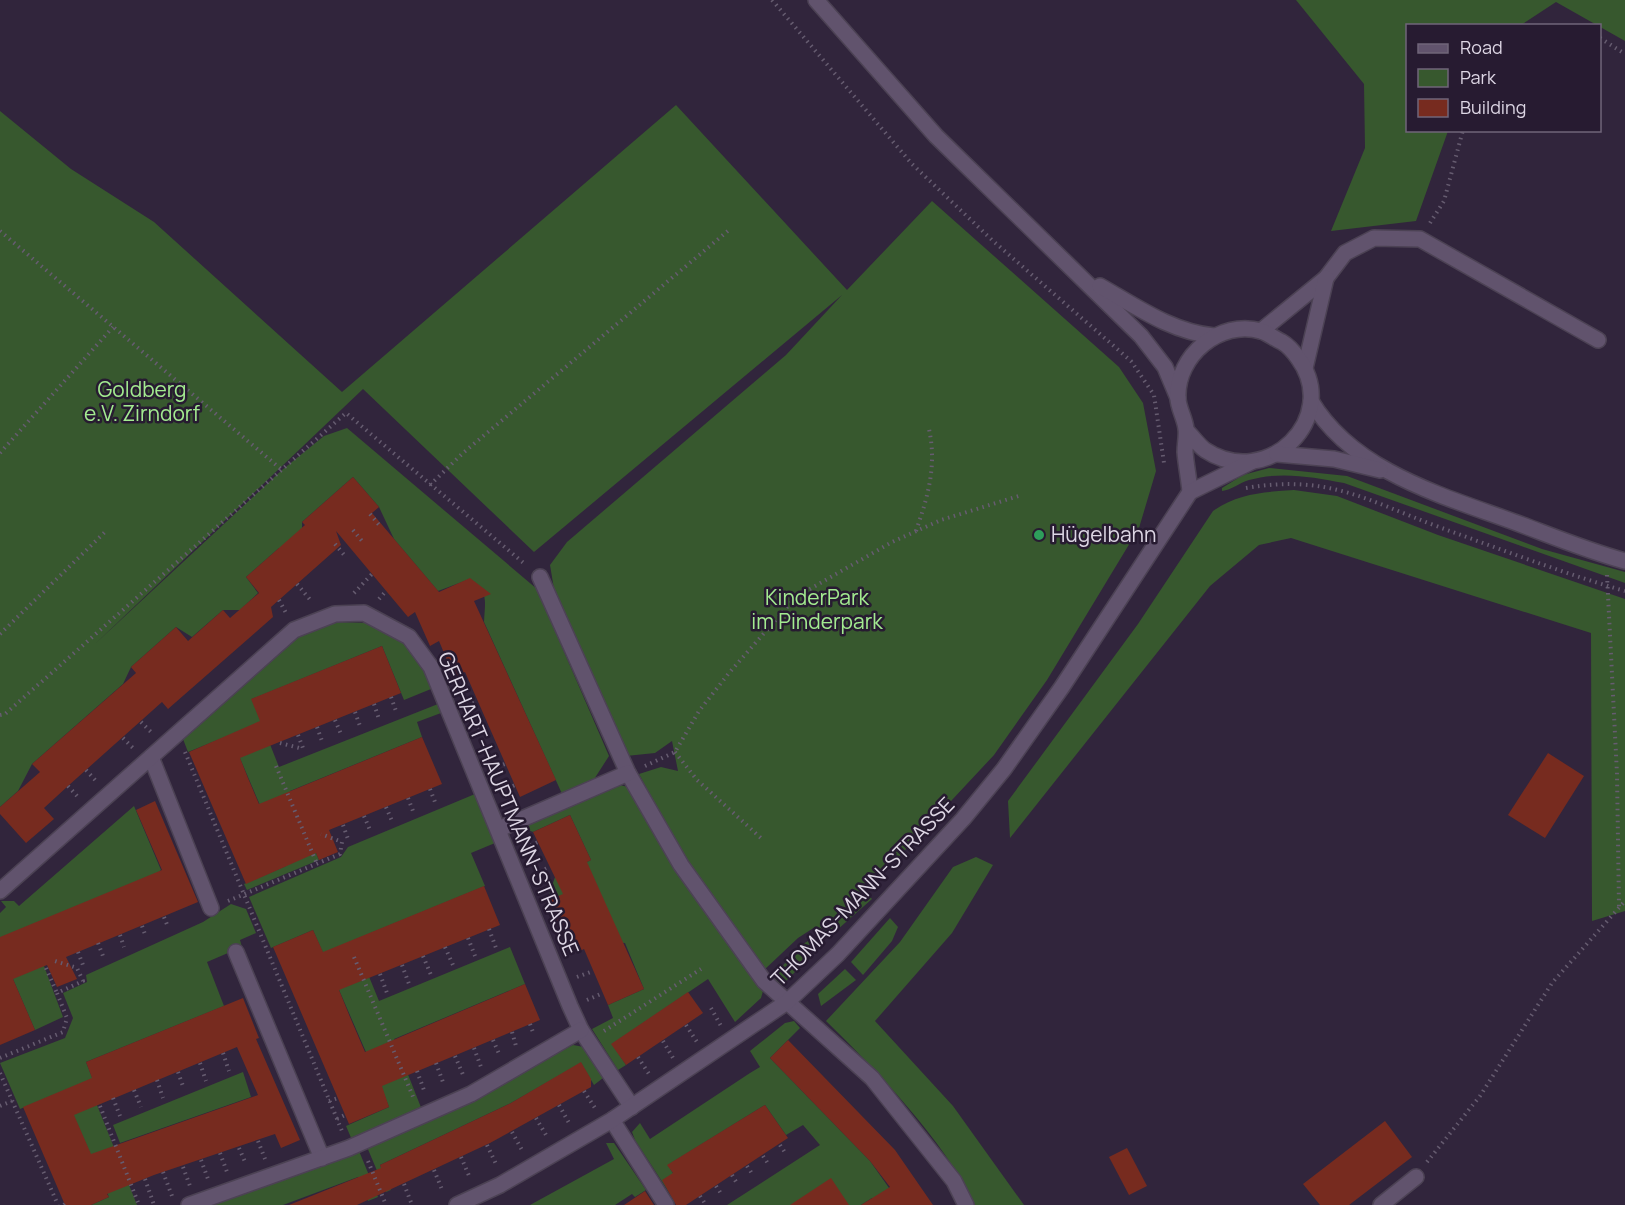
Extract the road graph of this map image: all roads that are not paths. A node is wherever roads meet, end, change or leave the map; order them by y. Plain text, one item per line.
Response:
1 (816, 0) edge
2 (1080, 274) junction
3 (1326, 278) junction
4 (1261, 331) junction
5 (1214, 336) junction
6 (1598, 340) dead end
7 (1305, 368) junction
8 (1178, 399) junction
9 (1311, 401) junction
10 (1186, 430) junction
11 (1277, 454) junction
12 (1251, 462) junction
13 (1391, 472) junction
14 (1190, 492) junction
15 (1625, 561) edge
16 (540, 577) road end
17 (151, 757) junction
18 (628, 773) junction
19 (499, 829) junction
20 (0, 891) edge
21 (211, 908) road end
22 (236, 952) dead end
23 (787, 1002) junction
24 (585, 1035) junction
25 (632, 1107) junction
26 (605, 1118) junction
27 (322, 1158) junction
28 (1416, 1177) road end
29 (451, 1201) edge
30 (189, 1205) edge
31 (666, 1205) edge
32 (966, 1205) edge
33 (1381, 1205) edge

1 - 2 street
2 - 5 street
2 - 8 street
3 - 4 street
3 - 6 street
3 - 7 street
4 - 5 street
4 - 7 street
5 - 8 street
7 - 9 street
8 - 10 street
9 - 11 street
9 - 13 street
10 - 12 street
10 - 14 street
11 - 12 street
11 - 13 street
12 - 14 street
13 - 15 street
14 - 23 street, THOMAS-MANN-STRASSE
16 - 18 street
17 - 19 street, GERHART-HAUPTMANN-STRASSE
17 - 20 street, GERHART-HAUPTMANN-STRASSE
17 - 21 street
18 - 19 street
18 - 23 street
19 - 24 street, GERHART-HAUPTMANN-STRASSE
22 - 27 street
23 - 25 street, THOMAS-MANN-STRASSE
23 - 32 street
24 - 25 street, GERHART-HAUPTMANN-STRASSE
24 - 27 street
25 - 26 street, THOMAS-MANN-STRASSE
26 - 29 street, THOMAS-MANN-STRASSE
26 - 31 street
27 - 30 street
28 - 33 street

